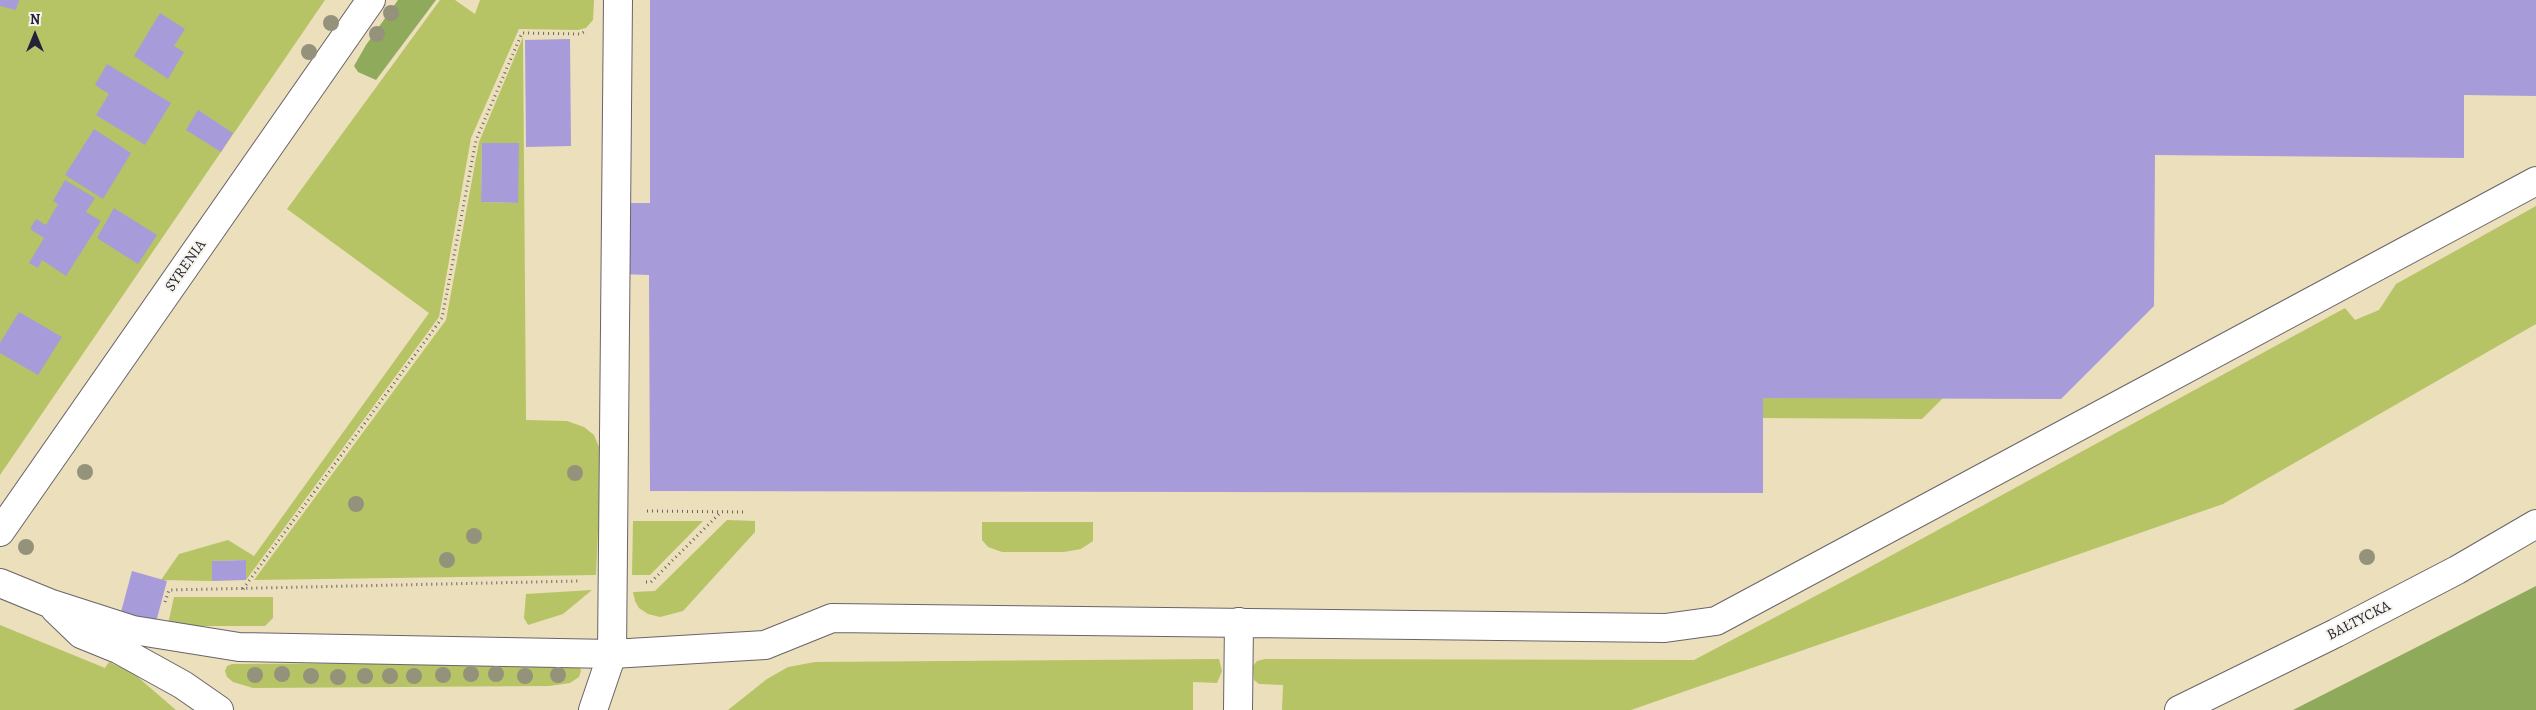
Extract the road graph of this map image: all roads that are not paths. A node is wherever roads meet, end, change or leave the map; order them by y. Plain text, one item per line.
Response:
1 (372, 0) edge
2 (618, 0) edge
3 (2536, 181) edge
4 (2536, 524) edge
5 (0, 532) edge
6 (0, 583) edge
7 (49, 603) junction
8 (1239, 622) junction
9 (612, 654) junction
10 (219, 710) edge
11 (593, 710) edge
12 (1238, 710) edge
13 (2179, 710) edge

1 - 5 street, SYRENIA
2 - 9 street
3 - 8 street
4 - 13 street, BAŁTYCKA
6 - 7 street
7 - 9 street
7 - 10 street
8 - 9 street
8 - 12 street
9 - 11 street

